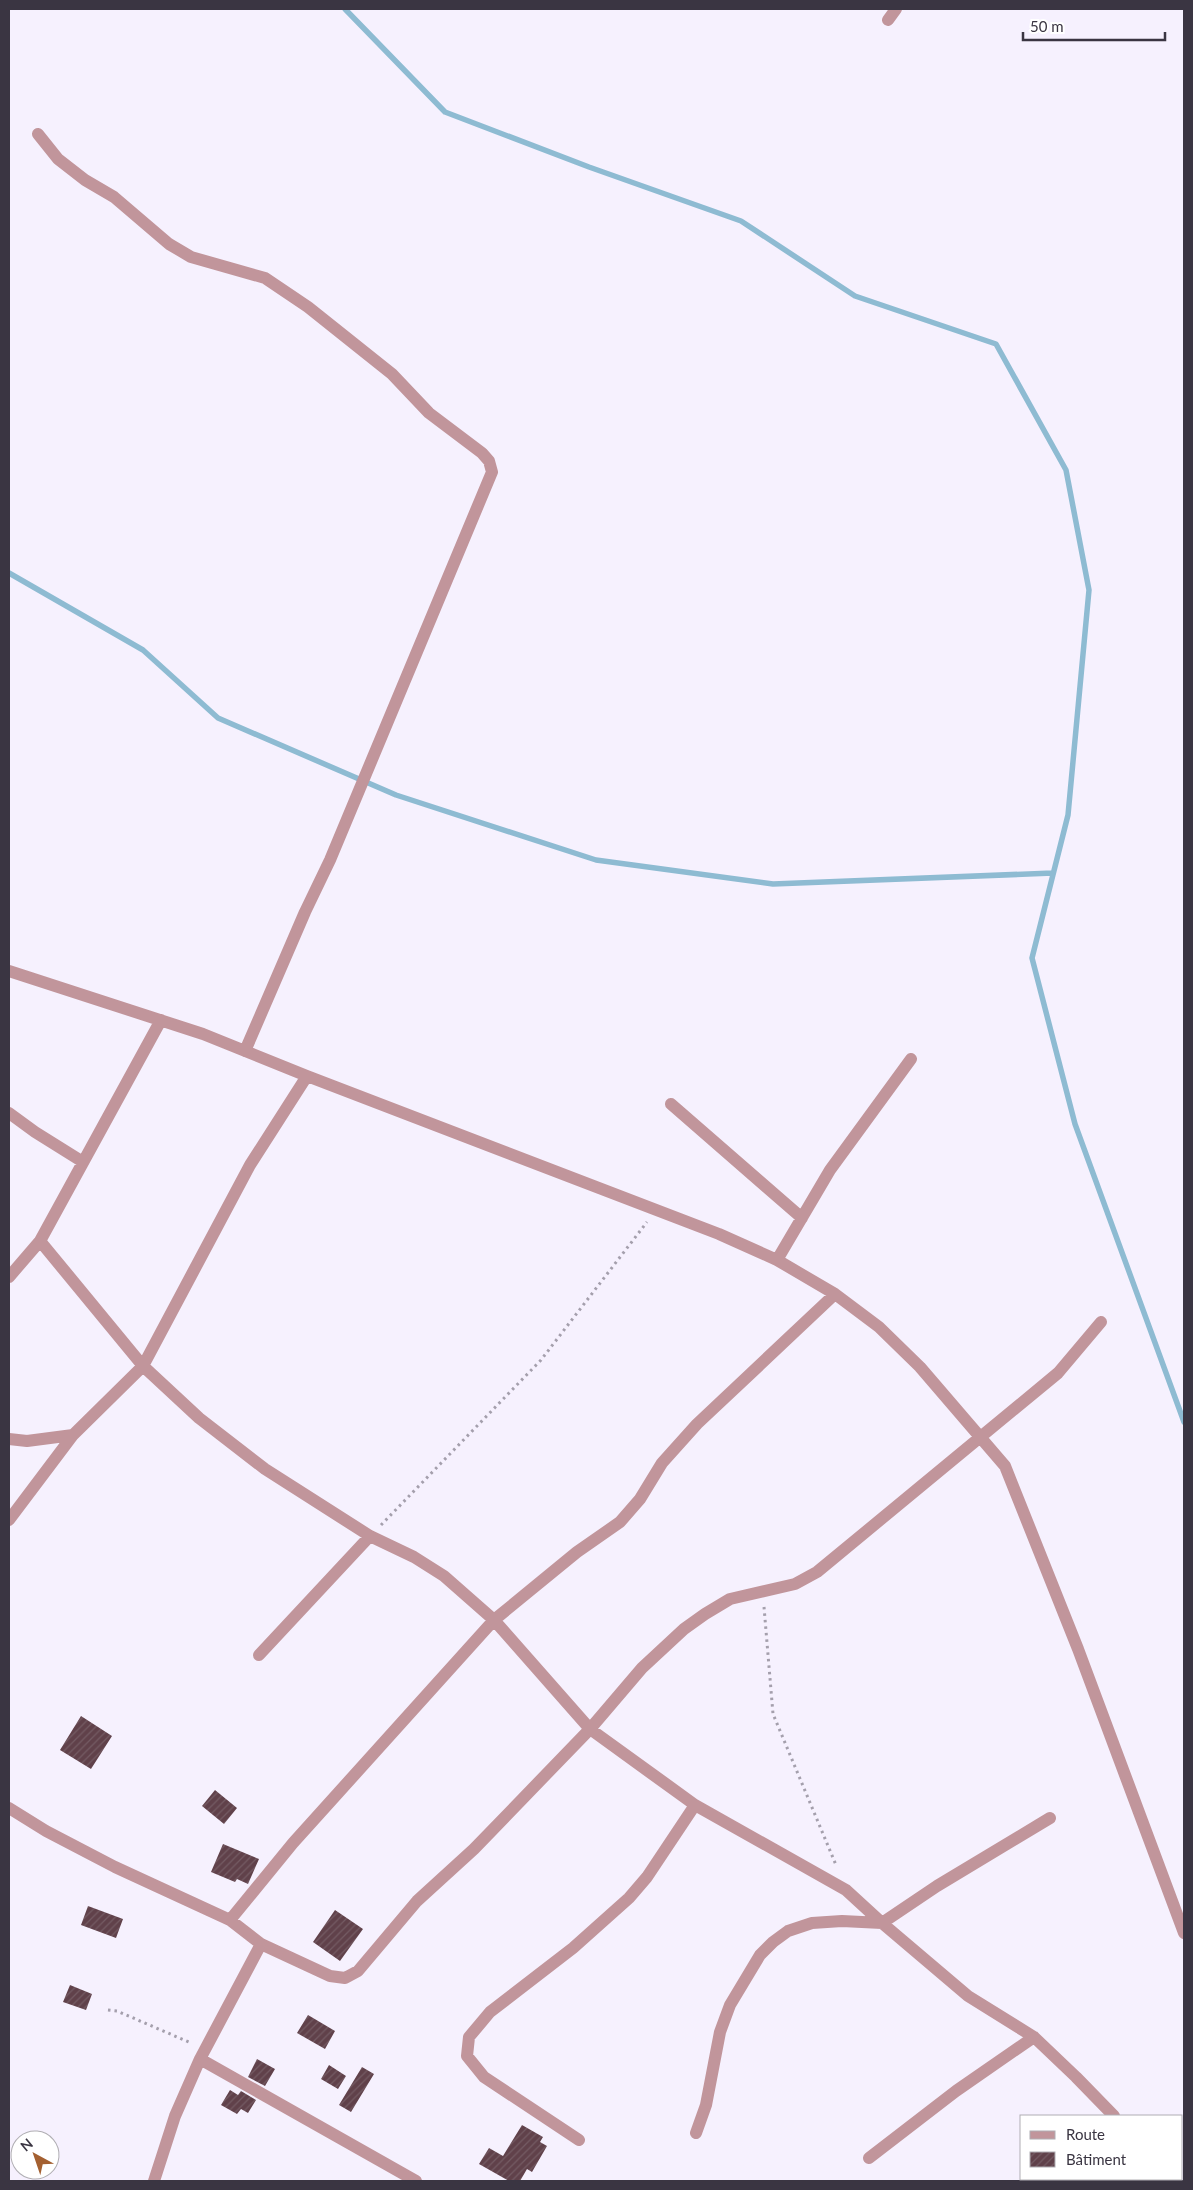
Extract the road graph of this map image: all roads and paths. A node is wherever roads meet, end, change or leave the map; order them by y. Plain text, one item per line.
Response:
1 (896, 9) edge
2 (888, 20) dead end
3 (38, 134) dead end
4 (9, 971) edge
5 (161, 1020) junction
6 (244, 1051) junction
7 (911, 1059) dead end
8 (306, 1076) junction
9 (671, 1104) dead end
10 (9, 1113) edge
11 (83, 1162) junction
12 (658, 1209) junction
13 (802, 1218) junction
14 (40, 1241) junction
15 (777, 1260) junction
16 (9, 1277) edge
17 (835, 1294) junction
18 (1101, 1322) dead end
19 (143, 1366) junction
20 (73, 1435) junction
21 (982, 1437) junction
22 (9, 1439) edge
23 (9, 1520) edge
24 (370, 1536) junction
25 (763, 1591) junction
26 (494, 1620) junction
27 (259, 1655) dead end
28 (590, 1729) junction
29 (695, 1805) junction
30 (9, 1808) edge
31 (1050, 1818) dead end
32 (846, 1890) junction
33 (230, 1920) junction
34 (882, 1923) junction
35 (1184, 1933) edge
36 (261, 1944) junction
37 (108, 2010) dead end
38 (1034, 2037) junction
39 (203, 2054) junction
40 (1113, 2115) edge
41 (696, 2133) dead end
42 (578, 2140) dead end
43 (870, 2158) dead end
44 (154, 2181) edge
45 (416, 2181) edge

1 - 2 street
3 - 6 street
4 - 5 street
5 - 6 street
5 - 11 street
6 - 8 street
7 - 13 street
8 - 12 street
8 - 19 street
9 - 13 street
10 - 11 street
11 - 14 street
12 - 15 street
12 - 24 path
13 - 15 street
14 - 16 street
14 - 19 street
15 - 17 street
17 - 21 street
17 - 26 street
18 - 21 street
19 - 20 street
19 - 24 street
20 - 22 street
20 - 23 street
21 - 25 street
21 - 35 street
24 - 26 street
24 - 27 street
25 - 28 street
25 - 32 path
26 - 28 street
26 - 33 street
28 - 29 street
28 - 36 street
29 - 32 street
29 - 42 street
30 - 33 street
31 - 34 street
32 - 34 street
33 - 36 street
34 - 38 street
34 - 41 street
36 - 39 street
37 - 39 path
38 - 40 street
38 - 43 street
39 - 44 street
39 - 45 street

